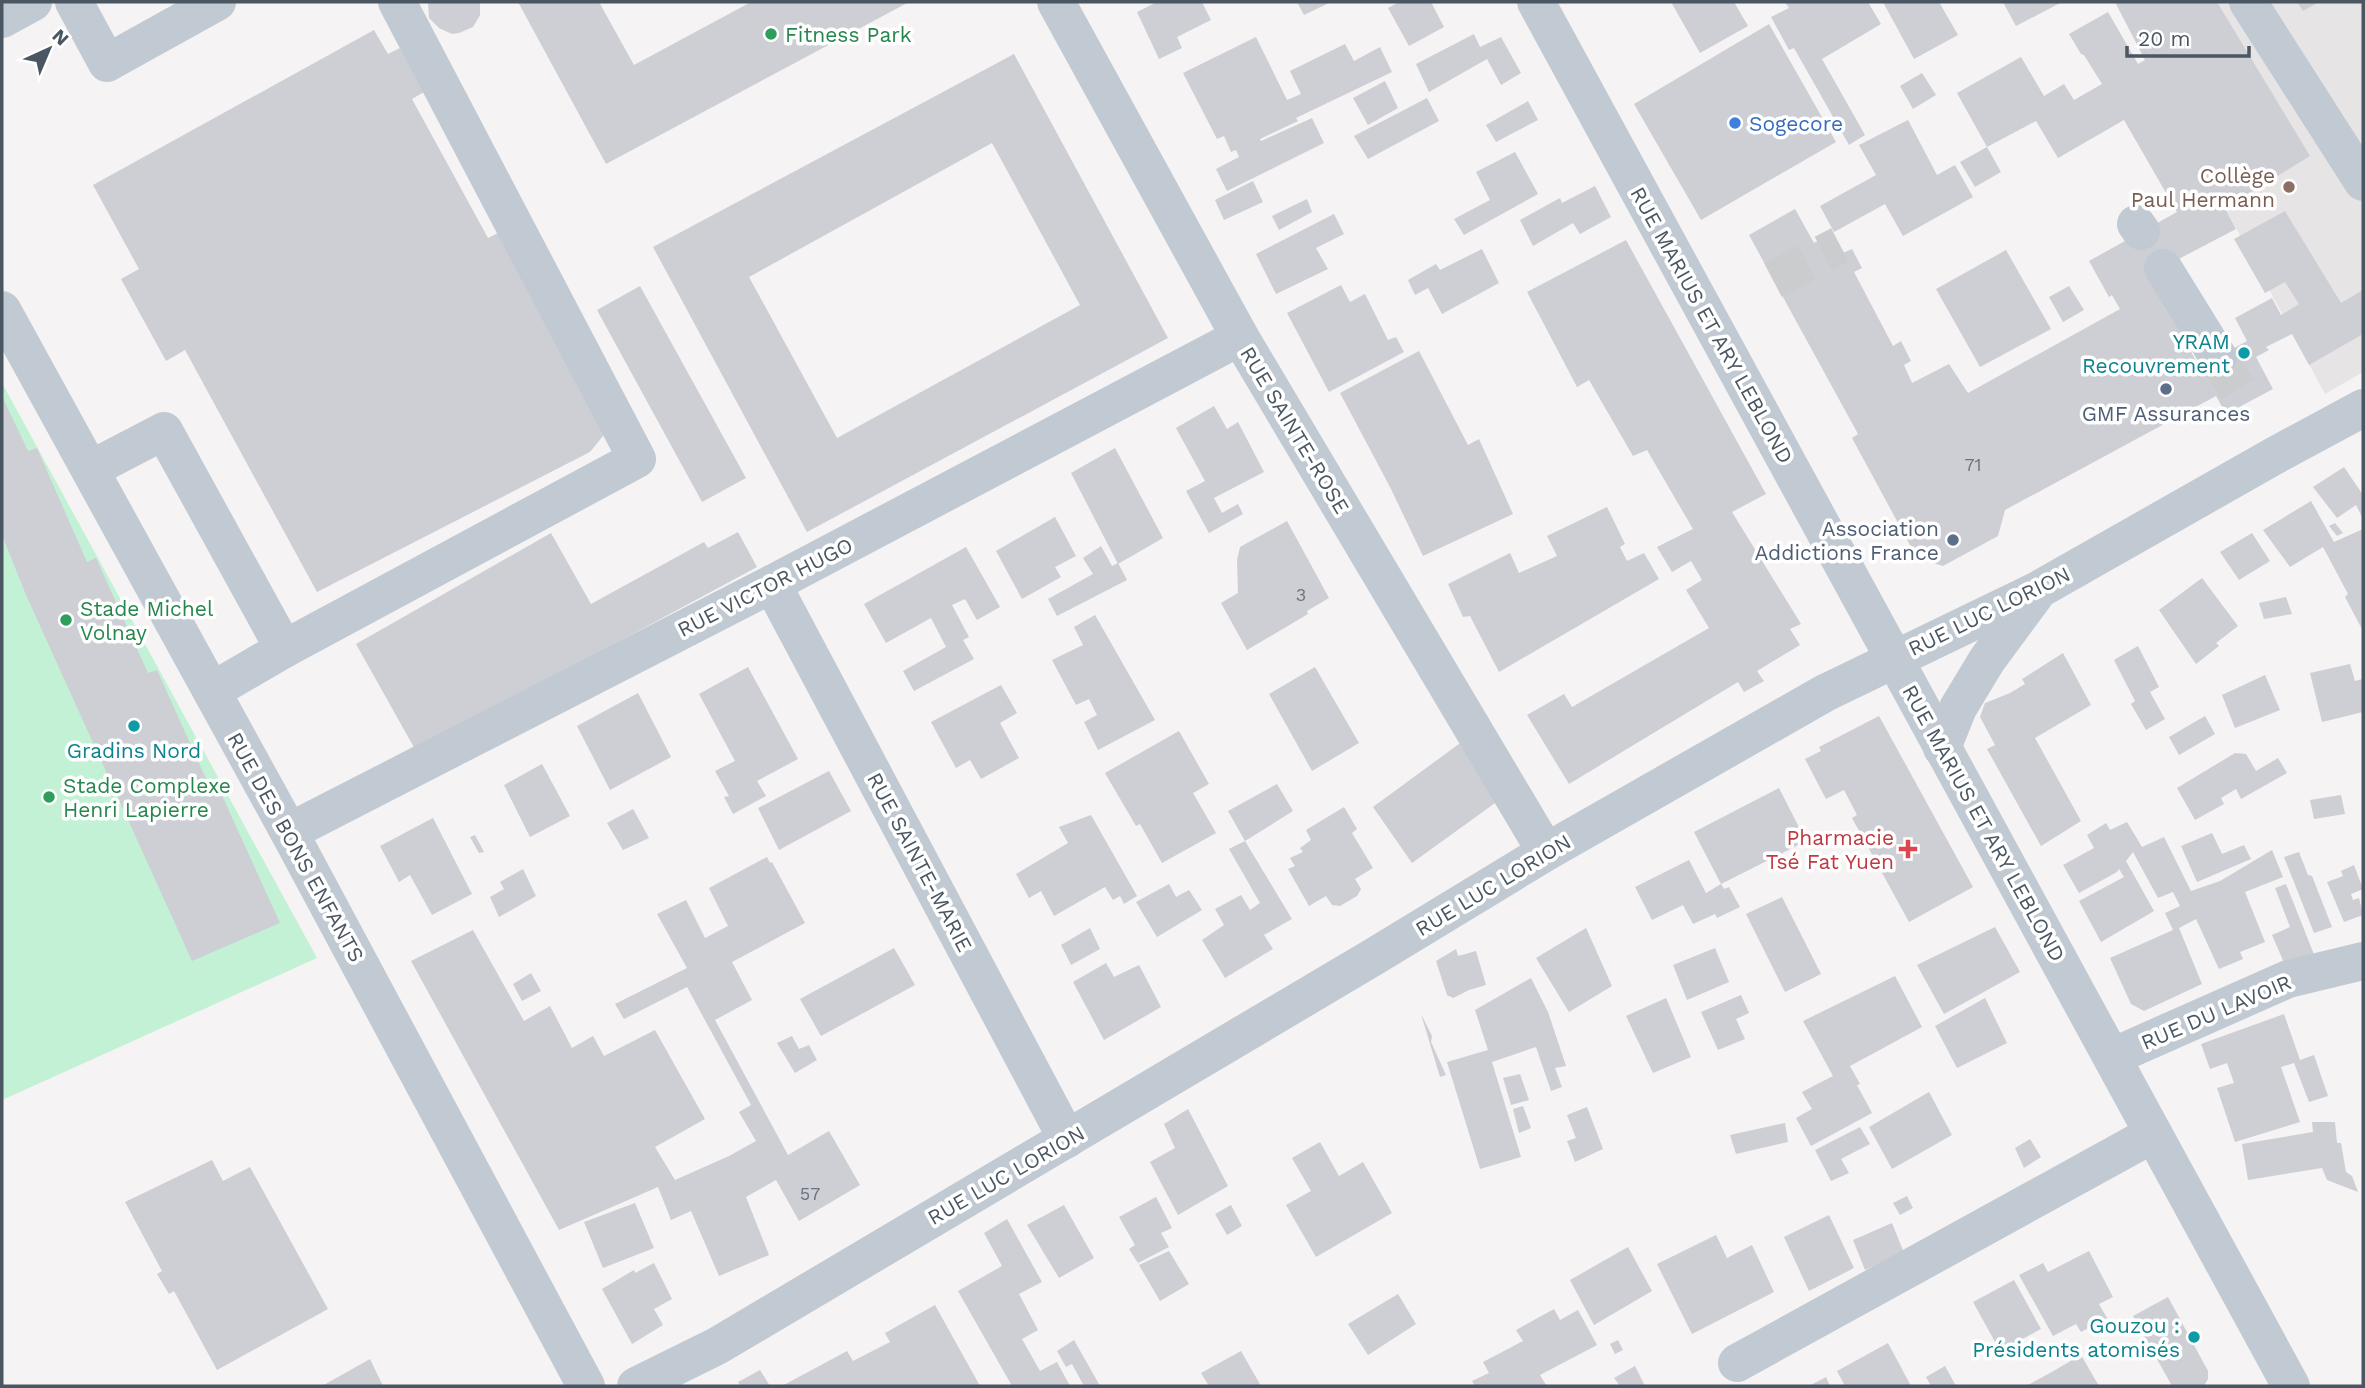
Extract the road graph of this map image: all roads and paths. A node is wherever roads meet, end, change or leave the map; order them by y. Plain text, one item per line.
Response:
1 (33, 2) edge
2 (74, 2) edge
3 (217, 2) edge
4 (397, 2) edge
5 (1056, 2) edge
6 (1536, 2) edge
7 (2248, 2) edge
8 (2, 19) edge
9 (2363, 182) edge
10 (2163, 268) dead end
11 (2, 310) edge
12 (1240, 337) junction
13 (2218, 357) tunnel mouth
14 (2363, 408) edge
15 (91, 469) junction
16 (772, 584) junction
17 (2038, 590) junction
18 (284, 649) junction
19 (1894, 658) junction
20 (212, 691) junction
21 (1942, 748) junction
22 (289, 832) junction
23 (1546, 852) junction
24 (2363, 961) edge
25 (2112, 1057) junction
26 (2153, 1133) junction
27 (1067, 1139) junction
28 (1737, 1363) dead end
29 (586, 1386) edge
30 (636, 1386) edge
31 (2291, 1386) edge

1 - 8 street
2 - 3 street
4 - 18 street
5 - 12 street, RUE SAINTE-ROSE
6 - 19 street, RUE MARIUS ET ARY LEBLOND
7 - 9 street
10 - 13 street
11 - 15 street, RUE DES BONS ENFANTS
12 - 16 street, RUE VICTOR HUGO
12 - 23 street, RUE SAINTE-ROSE
14 - 17 street, RUE LUC LORION
15 - 18 street
15 - 20 street, RUE DES BONS ENFANTS
16 - 22 street, RUE VICTOR HUGO
16 - 27 street, RUE SAINTE-MARIE
17 - 19 street, RUE LUC LORION
17 - 21 street
18 - 20 street
19 - 21 street, RUE MARIUS ET ARY LEBLOND
19 - 23 street, RUE LUC LORION
20 - 22 street, RUE DES BONS ENFANTS
21 - 25 street, RUE MARIUS ET ARY LEBLOND
22 - 29 street, RUE DES BONS ENFANTS
23 - 27 street, RUE LUC LORION
24 - 25 street, RUE DU LAVOIR
25 - 26 street, RUE MARIUS ET ARY LEBLOND
26 - 28 street
26 - 31 street, RUE MARIUS ET ARY LEBLOND
27 - 30 street, RUE LUC LORION

